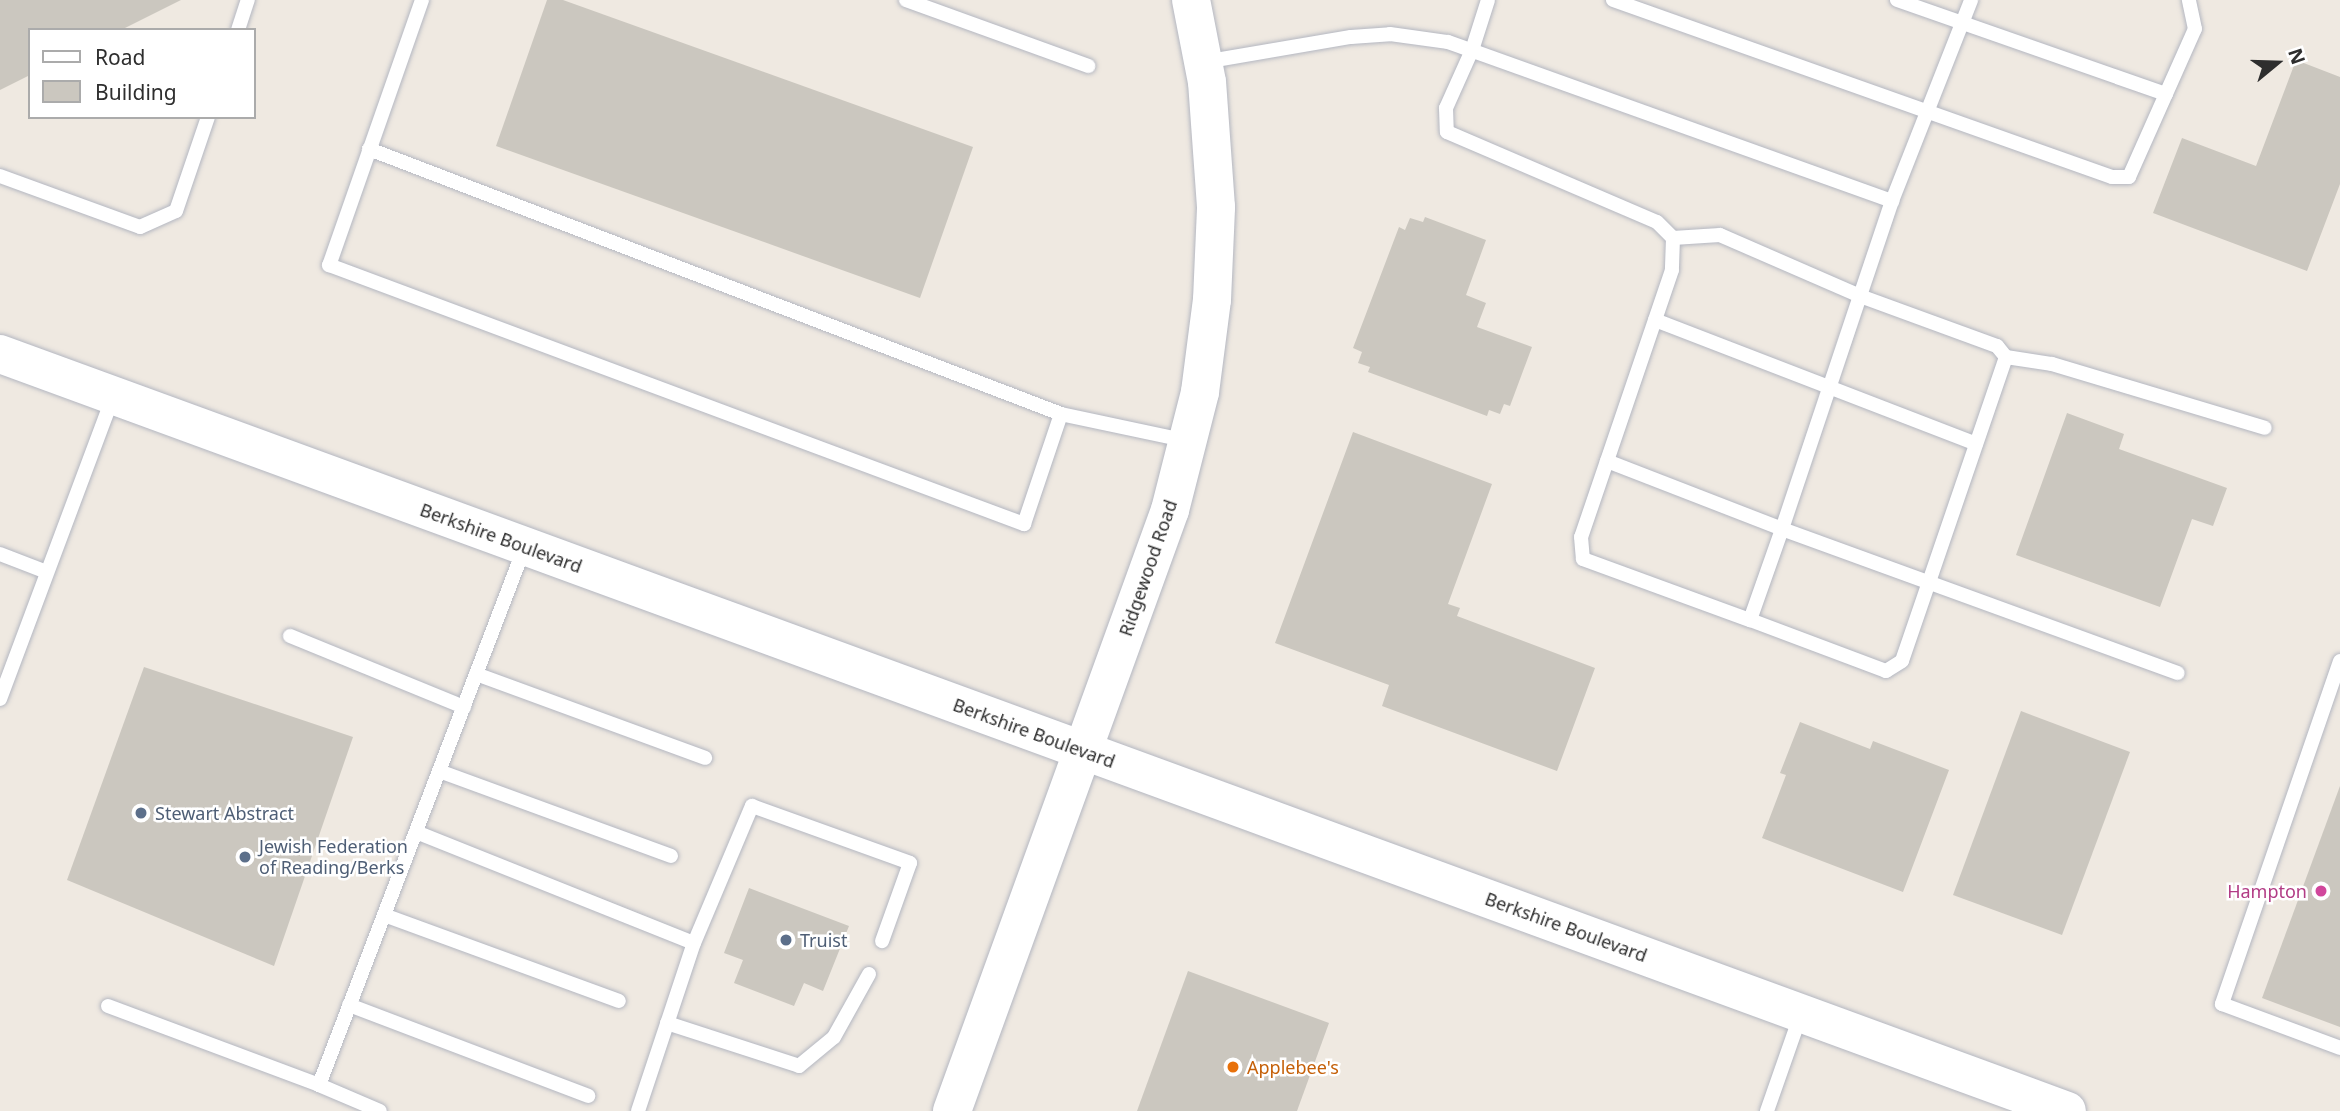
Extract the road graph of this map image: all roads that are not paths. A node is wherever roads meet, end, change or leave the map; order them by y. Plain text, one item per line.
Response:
1 (248, 0) edge
2 (422, 0) edge
3 (906, 0) edge
4 (1191, 0) edge
5 (1488, 0) edge
6 (1613, 0) edge
7 (1897, 0) edge
8 (1971, 0) edge
9 (2189, 0) edge
10 (1962, 25) junction
11 (239, 28) edge
12 (1472, 50) junction
13 (1203, 63) junction
14 (1088, 66) dead end
15 (2166, 94) junction
16 (1930, 112) junction
17 (207, 119) edge
18 (369, 149) junction
19 (0, 176) edge
20 (1892, 201) junction
21 (1673, 238) junction
22 (1860, 296) junction
23 (1655, 320) junction
24 (0, 354) edge
25 (2006, 358) junction
26 (1830, 387) junction
27 (113, 395) junction
28 (1061, 414) junction
29 (2265, 428) dead end
30 (1189, 441) junction
31 (1976, 444) junction
32 (1607, 461) junction
33 (1782, 529) junction
34 (525, 546) junction
35 (0, 554) edge
36 (47, 572) junction
37 (1929, 583) junction
38 (1750, 620) junction
39 (290, 636) dead end
40 (2340, 661) edge
41 (2178, 673) dead end
42 (476, 674) junction
43 (1, 695) edge
44 (464, 707) junction
45 (1083, 751) junction
46 (705, 758) dead end
47 (439, 771) junction
48 (415, 832) junction
49 (671, 856) dead end
50 (384, 915) junction
51 (882, 941) dead end
52 (694, 943) junction
53 (869, 974) dead end
54 (619, 1000) dead end
55 (349, 1005) junction
56 (108, 1006) dead end
57 (1801, 1013) junction
58 (667, 1023) junction
59 (2340, 1048) edge
60 (319, 1084) junction
61 (588, 1096) dead end
62 (380, 1111) edge
63 (638, 1111) edge
64 (952, 1111) edge
65 (1767, 1111) edge
66 (2067, 1111) edge

1 - 11 lane
2 - 18 lane
3 - 14 lane
4 - 13 main road, Ridgewood Road
5 - 12 lane
6 - 16 lane
7 - 10 lane
8 - 10 lane
9 - 15 lane
10 - 15 lane
10 - 16 lane
12 - 13 lane
12 - 20 lane
12 - 21 lane
13 - 30 main road, Ridgewood Road
15 - 16 lane
16 - 20 lane
17 - 19 lane
18 - 28 lane
18 - 28 lane
20 - 22 lane
21 - 22 lane
21 - 23 lane
22 - 25 lane
22 - 26 lane
23 - 26 lane
23 - 32 lane
24 - 27 main road, Berkshire Boulevard
25 - 29 lane
25 - 31 lane
26 - 31 lane
26 - 33 lane
27 - 34 main road, Berkshire Boulevard
27 - 36 lane
28 - 30 lane
30 - 45 main road, Ridgewood Road
31 - 37 lane
32 - 33 lane
32 - 38 lane
33 - 37 lane
33 - 38 lane
34 - 42 lane
34 - 45 main road, Berkshire Boulevard
35 - 36 lane
36 - 43 lane
37 - 38 lane
37 - 41 lane
39 - 44 lane
40 - 59 lane
42 - 44 lane
42 - 46 lane
44 - 47 lane
45 - 57 main road, Berkshire Boulevard
45 - 64 main road, Ridgewood Road
47 - 48 lane
47 - 49 lane
48 - 50 lane
48 - 52 lane
50 - 54 lane
50 - 55 lane
51 - 52 lane
52 - 58 lane
53 - 58 lane
55 - 60 lane
55 - 61 lane
56 - 60 lane
57 - 65 lane
57 - 66 main road, Berkshire Boulevard
58 - 63 lane
60 - 62 lane

